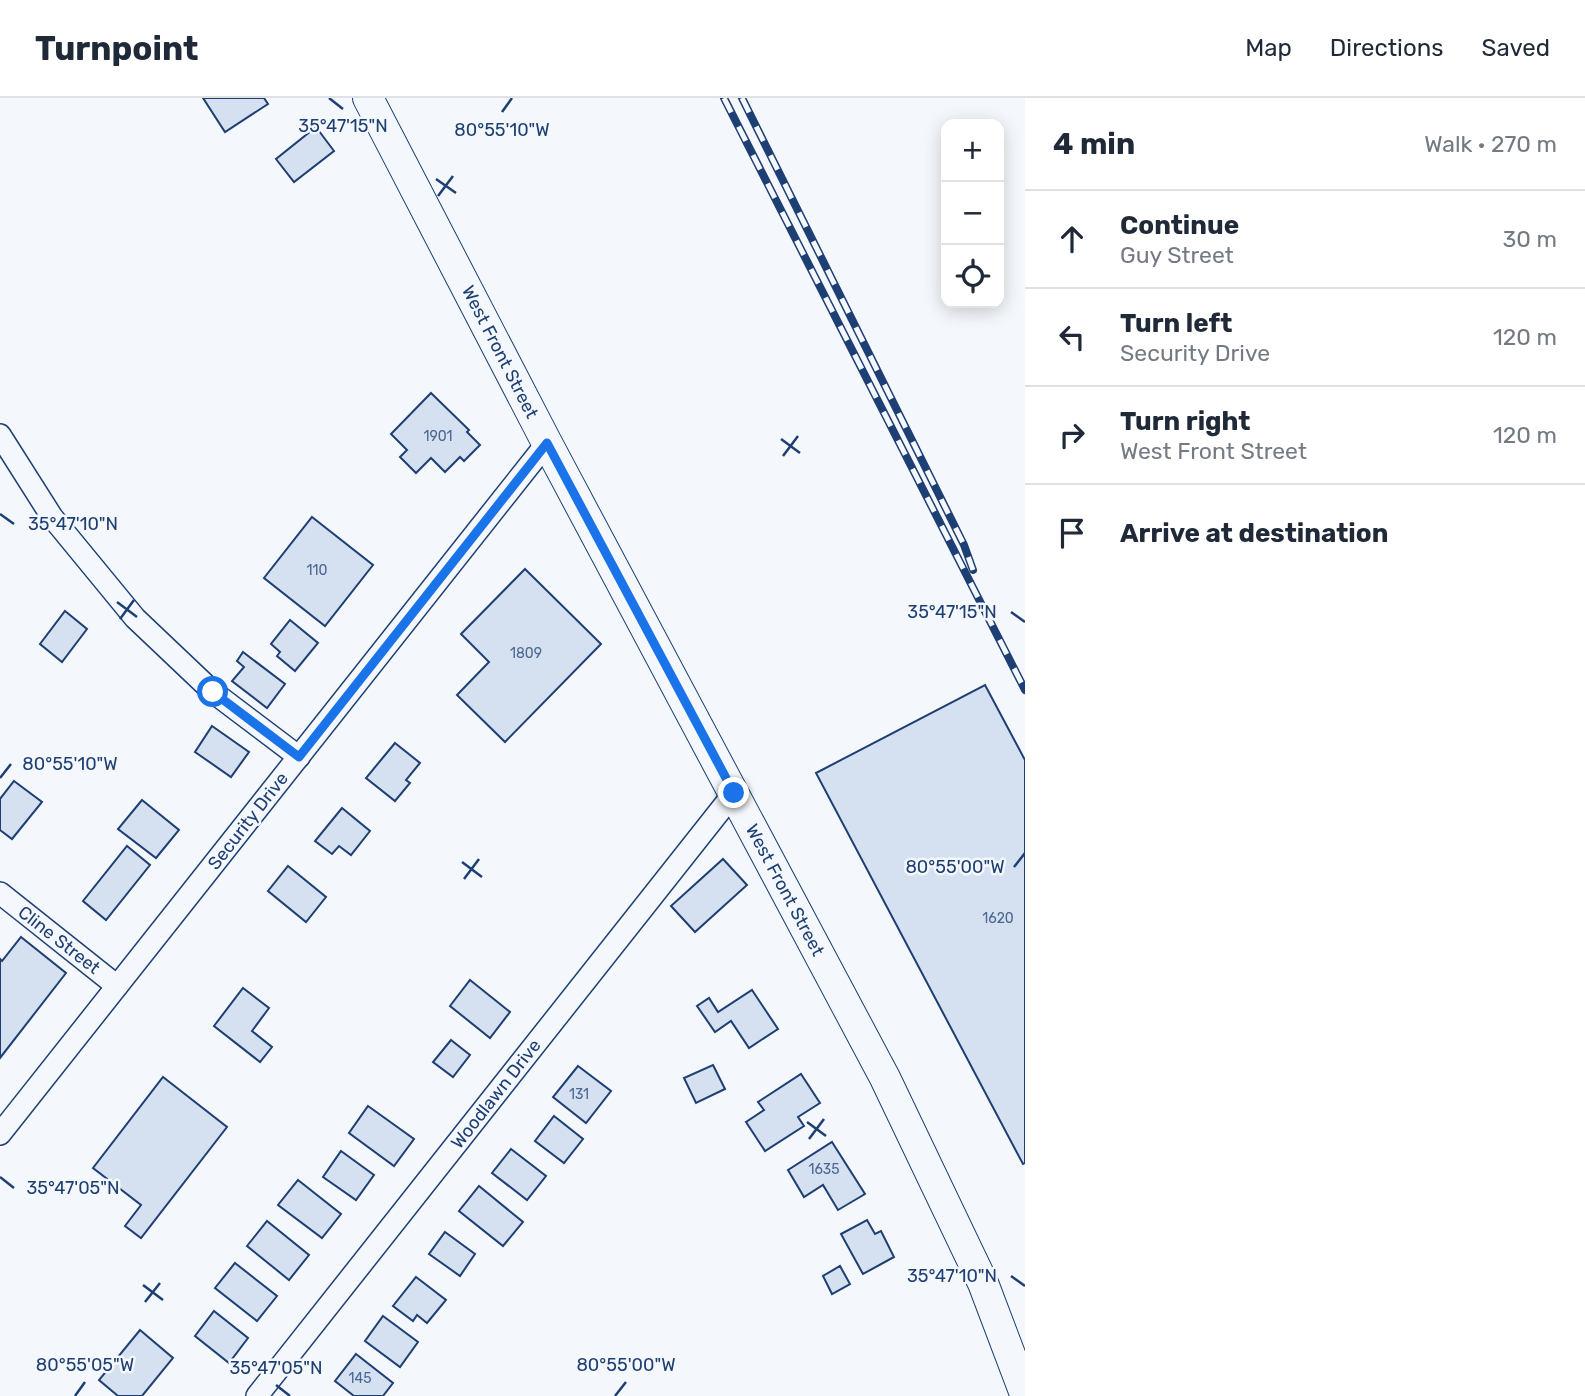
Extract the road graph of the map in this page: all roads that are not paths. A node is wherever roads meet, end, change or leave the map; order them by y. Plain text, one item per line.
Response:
1 (368, 98) edge
2 (0, 435) edge
3 (547, 443) junction
4 (299, 757) junction
5 (734, 793) junction
6 (0, 893) edge
7 (117, 986) junction
8 (0, 1134) edge
9 (1025, 1394) edge
10 (257, 1396) edge

1 - 3 main road, West Front Street
2 - 4 street
3 - 4 street, Security Drive
3 - 5 main road, West Front Street
4 - 7 street, Security Drive
5 - 9 main road, West Front Street
5 - 10 street, Woodlawn Drive
6 - 7 street, Cline Street
7 - 8 street, Security Drive

